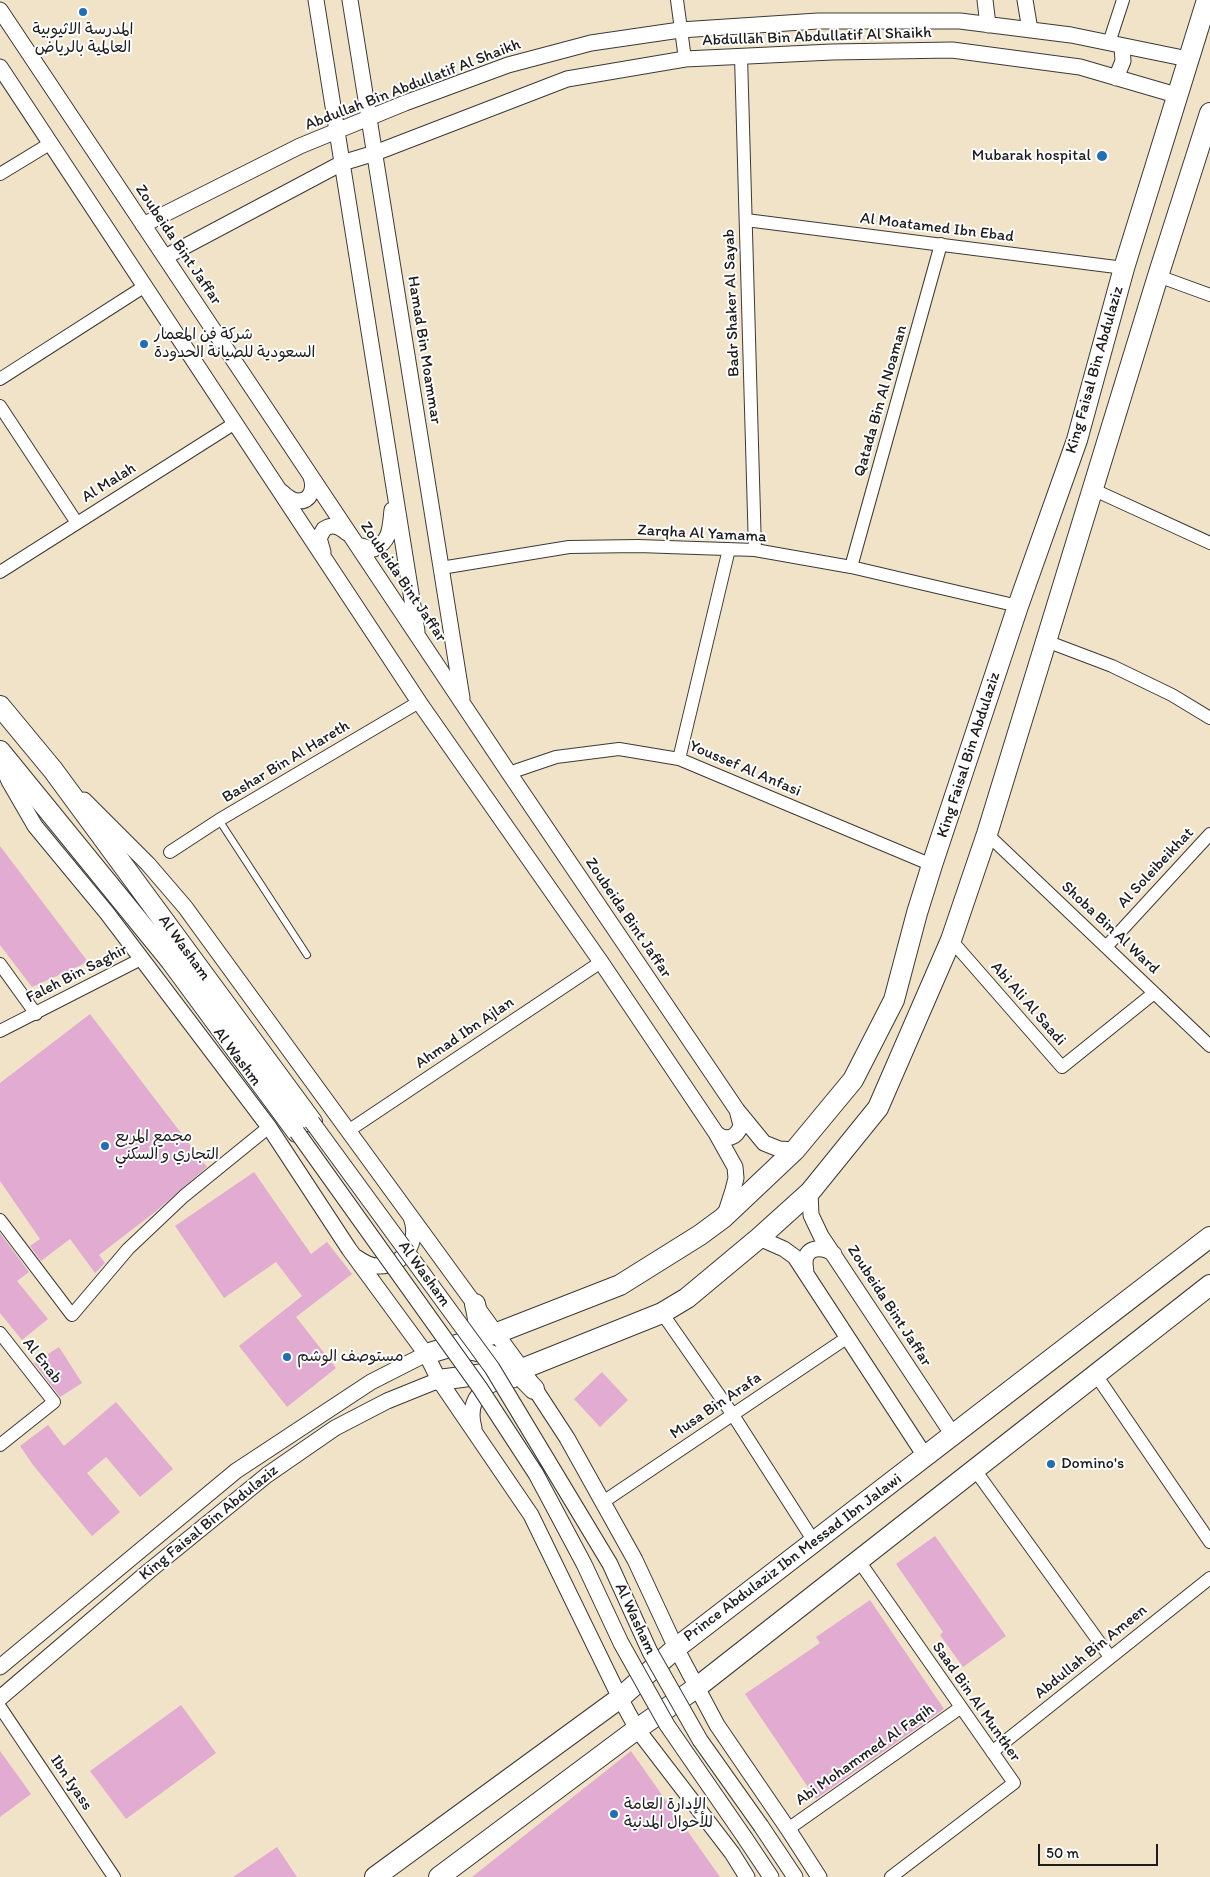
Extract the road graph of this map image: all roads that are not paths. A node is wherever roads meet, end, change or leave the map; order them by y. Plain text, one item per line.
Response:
1 (316, 0) edge
2 (350, 0) edge
3 (677, 0) edge
4 (985, 0) edge
5 (1025, 0) edge
6 (1123, 0) edge
7 (1207, 0) edge
8 (0, 10) edge
9 (988, 25) junction
10 (680, 30) junction
11 (1030, 30) junction
12 (1115, 44) junction
13 (741, 56) junction
14 (686, 59) junction
15 (1188, 59) junction
16 (0, 67) edge
17 (1116, 78) junction
18 (1176, 95) junction
19 (369, 119) junction
20 (1209, 120) edge
21 (337, 132) junction
22 (51, 143) junction
23 (375, 153) junction
24 (342, 163) junction
25 (0, 174) edge
26 (746, 220) junction
27 (143, 225) junction
28 (941, 244) junction
29 (165, 257) junction
30 (1124, 268) junction
31 (1158, 276) junction
32 (145, 286) junction
33 (1210, 295) edge
34 (0, 379) edge
35 (0, 406) edge
36 (235, 422) junction
37 (307, 471) junction
38 (394, 486) junction
39 (1092, 489) junction
40 (281, 492) junction
41 (77, 523) junction
42 (354, 541) junction
43 (1210, 543) edge
44 (729, 549) junction
45 (755, 550) junction
46 (325, 559) junction
47 (851, 567) junction
48 (441, 568) junction
49 (0, 572) edge
50 (1018, 606) junction
51 (418, 637) junction
52 (1046, 641) junction
53 (419, 702) junction
54 (463, 705) junction
55 (0, 706) edge
56 (1210, 718) edge
57 (0, 751) edge
58 (679, 758) junction
59 (0, 760) edge
60 (53, 770) junction
61 (509, 774) junction
62 (219, 820) junction
63 (986, 834) junction
64 (1210, 834) edge
65 (170, 852) dead end
66 (932, 865) junction
67 (951, 940) junction
68 (1106, 947) junction
69 (307, 955) dead end
70 (141, 959) junction
71 (601, 962) junction
72 (0, 964) edge
73 (1154, 993) junction
74 (36, 1014) junction
75 (0, 1031) edge
76 (1209, 1044) edge
77 (737, 1110) junction
78 (269, 1127) junction
79 (305, 1127) junction
80 (348, 1131) junction
81 (716, 1133) junction
82 (795, 1150) junction
83 (810, 1192) junction
84 (406, 1209) junction
85 (724, 1218) junction
86 (0, 1220) edge
87 (759, 1238) junction
88 (1210, 1238) edge
89 (349, 1249) junction
90 (834, 1254) junction
91 (806, 1275) junction
92 (1210, 1285) edge
93 (475, 1304) joint
94 (662, 1313) junction
95 (0, 1333) edge
96 (848, 1338) junction
97 (483, 1340) junction
98 (426, 1354) junction
99 (519, 1369) junction
100 (1096, 1375) junction
101 (439, 1380) junction
102 (534, 1389) junction
103 (733, 1415) junction
104 (474, 1432) junction
105 (953, 1435) junction
106 (0, 1444) edge
107 (925, 1456) junction
108 (975, 1470) junction
109 (603, 1502) junction
110 (1210, 1542) edge
111 (815, 1543) junction
112 (858, 1561) junction
113 (1210, 1578) edge
114 (676, 1648) junction
115 (1110, 1657) junction
116 (0, 1667) edge
117 (696, 1688) junction
118 (0, 1698) edge
119 (620, 1698) junction
120 (0, 1707) edge
121 (960, 1708) junction
122 (637, 1729) junction
123 (992, 1752) junction
124 (788, 1828) junction
125 (114, 1877) edge
126 (374, 1877) edge
127 (439, 1877) edge
128 (747, 1877) edge
129 (771, 1877) edge
130 (795, 1877) edge
131 (819, 1877) edge
132 (891, 1877) edge

1 - 21 street
2 - 19 street, Hamad Bin Moammar
3 - 10 street
4 - 9 street
5 - 11 street
6 - 12 street
7 - 15 main road, King Faisal Bin Abdulaziz
8 - 27 street, Zoubeida Bint Jaffar
9 - 10 street, Abdullah Bin Abdullatif Al Shaikh
9 - 11 street, Abdullah Bin Abdullatif Al Shaikh
10 - 14 street
10 - 19 street, Abdullah Bin Abdullatif Al Shaikh
11 - 12 street, Abdullah Bin Abdullatif Al Shaikh
12 - 15 street, Abdullah Bin Abdullatif Al Shaikh
12 - 17 street
13 - 14 street, Abdullah Bin Abdullatif Al Shaikh
13 - 17 street, Abdullah Bin Abdullatif Al Shaikh
13 - 26 street, Badr Shaker Al Sayab
14 - 23 street, Abdullah Bin Abdullatif Al Shaikh
15 - 18 main road, King Faisal Bin Abdulaziz
16 - 22 street
17 - 18 street, Abdullah Bin Abdullatif Al Shaikh
18 - 30 main road, King Faisal Bin Abdulaziz
19 - 21 street, Abdullah Bin Abdullatif Al Shaikh
19 - 23 street, Hamad Bin Moammar
20 - 31 main road, King Faisal Bin Abdulaziz
21 - 24 street
21 - 27 street, Abdullah Bin Abdullatif Al Shaikh
22 - 25 street
22 - 32 street
23 - 24 street, Abdullah Bin Abdullatif Al Shaikh
23 - 48 street, Hamad Bin Moammar
24 - 29 street, Abdullah Bin Abdullatif Al Shaikh
24 - 38 street
26 - 28 street, Al Moatamed Ibn Ebad
26 - 45 street, Badr Shaker Al Sayab
27 - 29 street, Zoubeida Bint Jaffar
28 - 30 street, Al Moatamed Ibn Ebad
28 - 47 street, Qatada Bin Al Noaman
29 - 37 street, Zoubeida Bint Jaffar
30 - 50 main road, King Faisal Bin Abdulaziz
31 - 33 street
31 - 39 main road, King Faisal Bin Abdulaziz
32 - 34 street
32 - 36 street
35 - 41 street
36 - 40 street
36 - 41 street, Al Malah
37 - 40 street
37 - 42 street, Zoubeida Bint Jaffar
38 - 42 street
38 - 51 street
39 - 43 street
39 - 52 main road, King Faisal Bin Abdulaziz
40 - 46 street
41 - 49 street, Al Malah
42 - 46 street
42 - 51 street, Zoubeida Bint Jaffar
44 - 45 street, Zarqha Al Yamama
44 - 48 street, Zarqha Al Yamama
44 - 58 street
45 - 47 street, Zarqha Al Yamama
46 - 53 street
47 - 50 street, Zarqha Al Yamama
48 - 54 street, Hamad Bin Moammar
50 - 66 main road, King Faisal Bin Abdulaziz
51 - 54 street, Zoubeida Bint Jaffar
52 - 56 street
52 - 63 main road, King Faisal Bin Abdulaziz
53 - 62 street, Bashar Bin Al Hareth
53 - 71 street
54 - 61 street, Zoubeida Bint Jaffar
55 - 60 main road, Al Washam
57 - 79 main road, Al Washam
58 - 61 street, Youssef Al Anfasi
58 - 66 street, Youssef Al Anfasi
59 - 70 street, Al Washm
60 - 79 main road, Al Washam
60 - 80 street
61 - 77 street, Zoubeida Bint Jaffar
62 - 65 street, Bashar Bin Al Hareth
62 - 69 lane
63 - 67 main road, King Faisal Bin Abdulaziz
63 - 68 street, Shoba Bin Al Ward
64 - 68 street, Al Soleibeikhat
66 - 82 main road, King Faisal Bin Abdulaziz
67 - 73 street, Abi Ali Al Saadi
67 - 83 main road, King Faisal Bin Abdulaziz
68 - 73 street, Shoba Bin Al Ward
70 - 74 street, Faleh Bin Saghir
70 - 78 street, Al Washm
71 - 80 street, Ahmad Ibn Ajlan
71 - 81 street
72 - 74 street
73 - 76 street, Shoba Bin Al Ward
74 - 75 street, Faleh Bin Saghir
77 - 81 street
77 - 82 street, Zoubeida Bint Jaffar
78 - 86 street
78 - 89 street, Al Washm
79 - 129 street, Al Washam, bridge
79 - 130 street, Al Washam, bridge
80 - 84 street
81 - 85 street
82 - 85 main road, King Faisal Bin Abdulaziz
83 - 87 main road, King Faisal Bin Abdulaziz
83 - 90 street, Zoubeida Bint Jaffar
84 - 89 street
84 - 93 street
85 - 97 main road, King Faisal Bin Abdulaziz
87 - 91 street
87 - 94 main road, King Faisal Bin Abdulaziz
88 - 105 main road, Prince Abdulaziz Ibn Messad Ibn Jalawi
89 - 98 street, Al Washm
90 - 91 street
90 - 105 street, Zoubeida Bint Jaffar
91 - 96 street
92 - 100 main road
93 - 97 main road
94 - 99 main road, King Faisal Bin Abdulaziz
94 - 103 street
95 - 106 street, Al Enab
96 - 103 street, Musa Bin Arafa
96 - 107 street
97 - 98 main road, King Faisal Bin Abdulaziz
97 - 99 street
97 - 99 main road
97 - 101 main road
98 - 101 street, Al Washm
98 - 116 street, King Faisal Bin Abdulaziz
99 - 101 main road, King Faisal Bin Abdulaziz
99 - 102 main road
100 - 108 main road
100 - 110 street
101 - 104 street
101 - 118 street, King Faisal Bin Abdulaziz
102 - 104 street
102 - 109 street, Al Washam
103 - 109 street, Musa Bin Arafa
103 - 111 street
104 - 119 street
105 - 107 main road, Prince Abdulaziz Ibn Messad Ibn Jalawi
107 - 111 main road, Prince Abdulaziz Ibn Messad Ibn Jalawi
108 - 112 main road
108 - 115 street
109 - 114 street, Al Washam
111 - 114 main road, Prince Abdulaziz Ibn Messad Ibn Jalawi
112 - 117 main road
112 - 121 street, Saad Bin Al Munther
113 - 115 street, Abdullah Bin Ameen
114 - 117 street, Al Washam
114 - 119 main road, Prince Abdulaziz Ibn Messad Ibn Jalawi
115 - 123 street, Abdullah Bin Ameen
117 - 122 main road
117 - 124 street, Al Washam
119 - 122 street
119 - 126 main road, Prince Abdulaziz Ibn Messad Ibn Jalawi
120 - 125 street, Ibn Iyass
121 - 123 street, Saad Bin Al Munther
121 - 124 street, Abi Mohammed Al Faqih
122 - 127 main road
122 - 128 street
123 - 132 street, Saad Bin Al Munther
124 - 131 street, Al Washam

